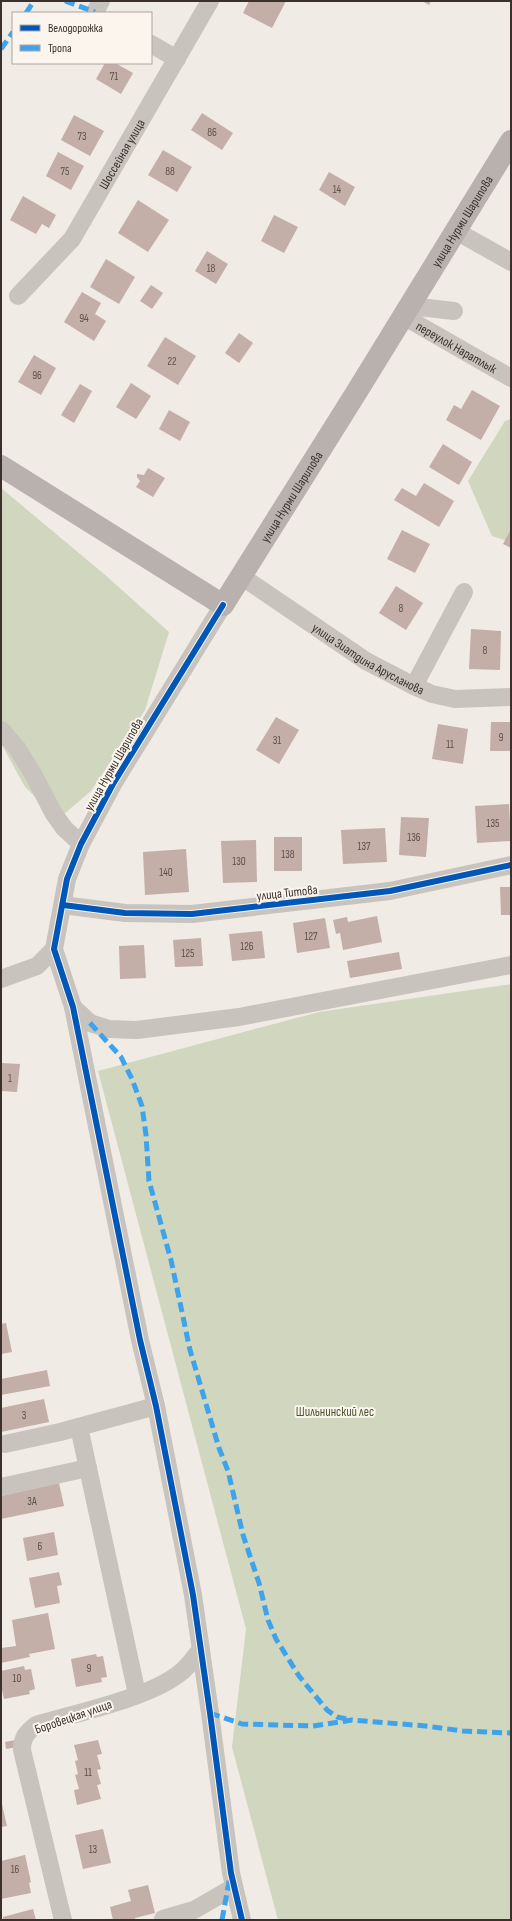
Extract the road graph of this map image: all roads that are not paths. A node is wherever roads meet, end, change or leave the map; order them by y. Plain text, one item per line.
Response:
1 (101, 1) edge
2 (210, 1) edge
3 (95, 12) edge
4 (152, 45) edge
5 (177, 58) junction
6 (511, 141) edge
7 (456, 231) junction
8 (511, 262) edge
9 (18, 296) dead end
10 (407, 311) junction
11 (454, 312) dead end
12 (511, 378) edge
13 (1, 466) edge
14 (241, 576) junction
15 (464, 592) dead end
16 (223, 604) junction
17 (414, 686) junction
18 (511, 697) edge
19 (1, 730) edge
20 (81, 844) junction
21 (511, 865) edge
22 (63, 905) junction
23 (54, 949) junction
24 (511, 965) edge
25 (1, 979) edge
26 (73, 1007) junction
27 (156, 1406) junction
28 (79, 1427) junction
29 (4, 1444) dead end
30 (88, 1468) junction
31 (1, 1487) edge
32 (201, 1650) junction
33 (137, 1694) junction
34 (227, 1891) dead end
35 (163, 1919) dead end
36 (63, 1920) edge
37 (242, 1920) edge

1 - 3 street
2 - 5 street, Шоссейная улица
4 - 5 street
5 - 9 street, Шоссейная улица
6 - 7 main road, улица Нурми Шарипова
7 - 8 street
7 - 10 main road, улица Нурми Шарипова
10 - 11 street
10 - 12 street, переулок Наратлык
10 - 14 main road, улица Нурми Шарипова
13 - 16 main road
14 - 16 main road, улица Нурми Шарипова
14 - 17 street, улица Зиатдина Арусланова
15 - 17 street
16 - 20 street, улица Нурми Шарипова
17 - 18 street, улица Зиатдина Арусланова
19 - 20 street
20 - 22 street, улица Нурми Шарипова
21 - 22 street, улица Титова
22 - 23 street, улица Нурми Шарипова
23 - 25 street
23 - 26 street
24 - 26 street
26 - 27 street
27 - 28 street
27 - 32 street
28 - 29 street
28 - 30 street
30 - 31 street
30 - 33 street
32 - 33 street, Боровецкая улица
32 - 37 street
33 - 36 street, Боровецкая улица
34 - 35 street

